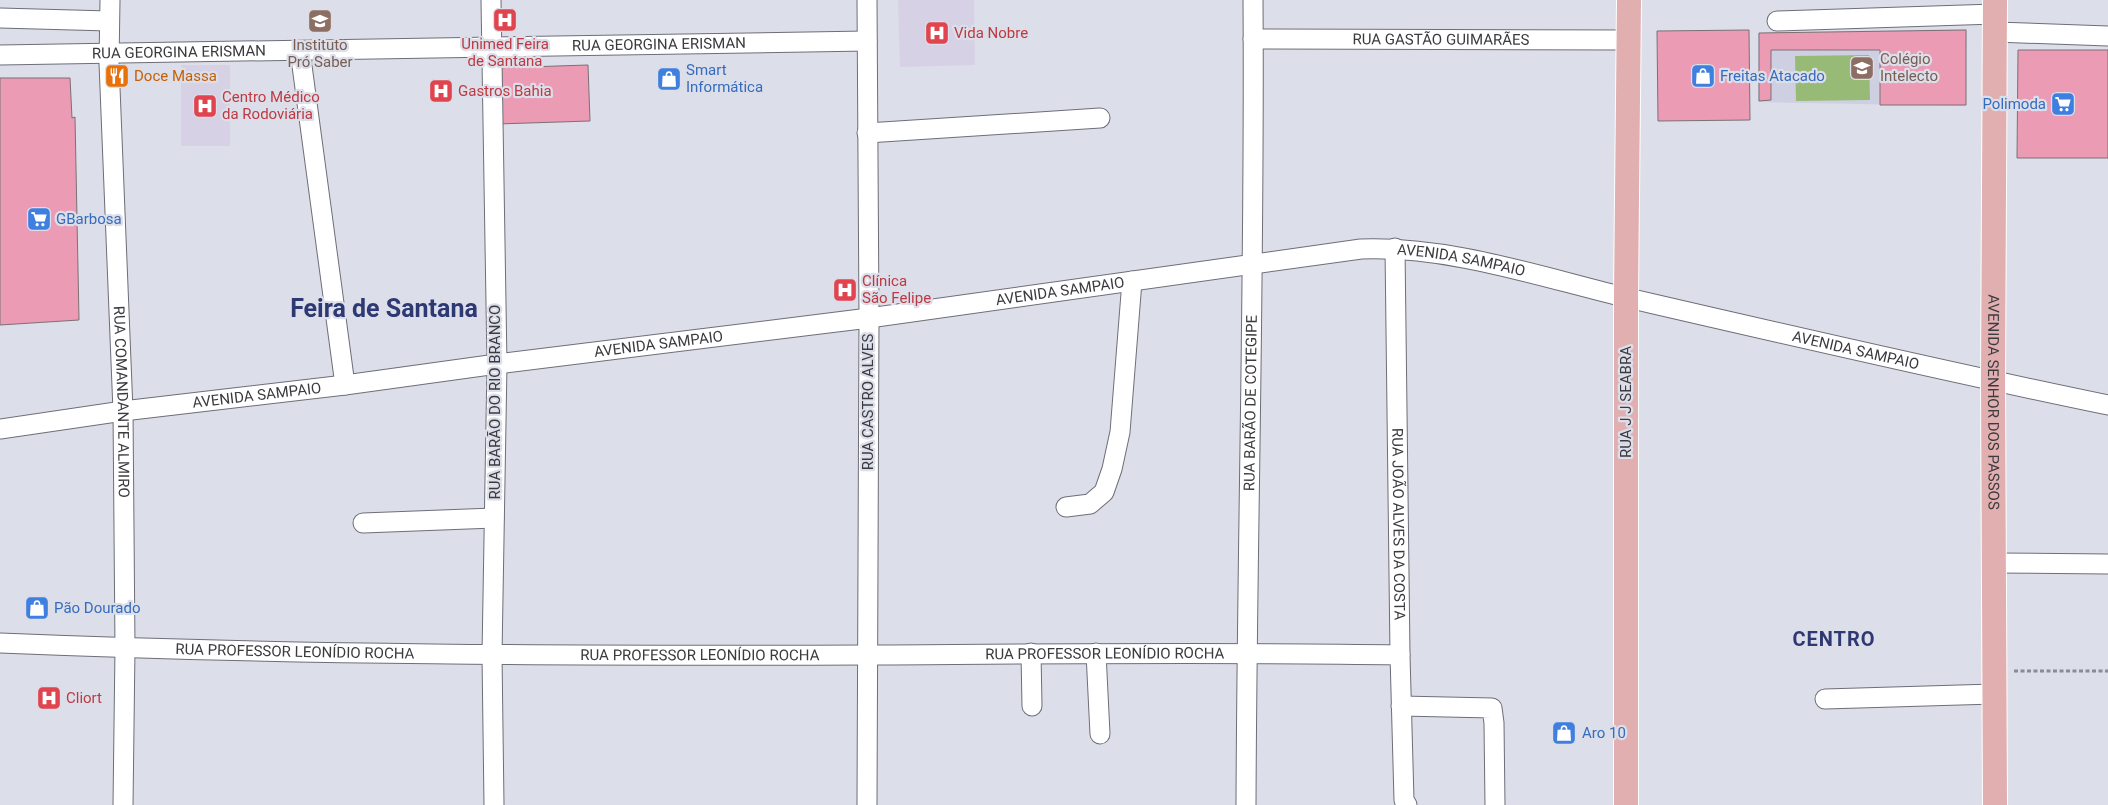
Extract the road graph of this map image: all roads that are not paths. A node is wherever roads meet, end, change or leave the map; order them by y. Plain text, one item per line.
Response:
1 (110, 0) edge
2 (491, 0) edge
3 (867, 0) edge
4 (1253, 0) edge
5 (1629, 0) edge
6 (1995, 15) edge
7 (0, 18) edge
8 (110, 20) junction
9 (1777, 21) dead end
10 (2108, 36) edge
11 (1253, 39) junction
12 (1629, 40) junction
13 (867, 41) junction
14 (492, 48) junction
15 (300, 51) junction
16 (109, 53) junction
17 (0, 55) edge
18 (1100, 118) dead end
19 (867, 133) junction
20 (1395, 248) junction
21 (1253, 264) junction
22 (1132, 281) junction
23 (1626, 297) junction
24 (869, 318) junction
25 (497, 364) junction
26 (1993, 381) junction
27 (345, 386) junction
28 (2108, 405) edge
29 (122, 410) junction
30 (0, 429) edge
31 (1066, 506) dead end
32 (494, 518) junction
33 (363, 523) dead end
34 (1994, 563) junction
35 (2108, 564) edge
36 (0, 643) edge
37 (125, 648) junction
38 (1096, 652) junction
39 (1246, 652) junction
40 (1032, 653) junction
41 (492, 655) junction
42 (866, 655) junction
43 (1400, 655) junction
44 (1994, 683) junction
45 (1825, 699) dead end
46 (1032, 706) dead end
47 (1401, 706) junction
48 (1100, 734) dead end
49 (1405, 802) edge
50 (123, 805) edge
51 (494, 805) edge
52 (867, 805) edge
53 (1246, 805) edge
54 (1495, 805) edge
55 (1626, 805) edge
56 (1995, 805) edge

1 - 8 street, RUA COMANDANTE ALMIRO
2 - 14 street, RUA BARÃO DO RIO BRANCO
3 - 13 street, RUA CASTRO ALVES
4 - 11 street, RUA BARÃO DE COTEGIPE
5 - 12 main road, RUA J J SEABRA
6 - 9 street
6 - 10 street
6 - 26 main road, AVENIDA SENHOR DOS PASSOS
7 - 8 street
8 - 16 street, RUA COMANDANTE ALMIRO
11 - 12 street, RUA GASTÃO GUIMARÃES
11 - 21 street, RUA BARÃO DE COTEGIPE
12 - 23 main road, RUA J J SEABRA
13 - 14 street, RUA GEORGINA ERISMAN
13 - 19 street, RUA CASTRO ALVES
14 - 15 street, RUA GEORGINA ERISMAN
14 - 25 street, RUA BARÃO DO RIO BRANCO
15 - 16 street, RUA GEORGINA ERISMAN
15 - 27 street
16 - 17 street, RUA GEORGINA ERISMAN
16 - 29 street, RUA COMANDANTE ALMIRO
18 - 19 street
19 - 24 street, RUA CASTRO ALVES
20 - 21 street, AVENIDA SAMPAIO
20 - 23 street, AVENIDA SAMPAIO
20 - 43 street, RUA JOÃO ALVES DA COSTA
21 - 22 street, AVENIDA SAMPAIO
21 - 39 street, RUA BARÃO DE COTEGIPE
22 - 24 street, AVENIDA SAMPAIO
22 - 31 street
23 - 26 street, AVENIDA SAMPAIO
23 - 55 main road, RUA J J SEABRA
24 - 25 street, AVENIDA SAMPAIO
24 - 42 street, RUA CASTRO ALVES
25 - 27 street, AVENIDA SAMPAIO
25 - 32 street, RUA BARÃO DO RIO BRANCO
26 - 28 street, AVENIDA SAMPAIO
26 - 34 main road, AVENIDA SENHOR DOS PASSOS
27 - 29 street, AVENIDA SAMPAIO
29 - 30 street, AVENIDA SAMPAIO
29 - 37 street, RUA COMANDANTE ALMIRO
32 - 33 street
32 - 41 street, RUA BARÃO DO RIO BRANCO
34 - 35 street
34 - 44 main road, AVENIDA SENHOR DOS PASSOS
36 - 37 street, RUA PROFESSOR LEONÍDIO ROCHA
37 - 41 street, RUA PROFESSOR LEONÍDIO ROCHA
37 - 50 street, RUA COMANDANTE ALMIRO
38 - 39 street, RUA PROFESSOR LEONÍDIO ROCHA
38 - 40 street, RUA PROFESSOR LEONÍDIO ROCHA
38 - 48 street
39 - 43 street, RUA PROFESSOR LEONÍDIO ROCHA
39 - 53 street, RUA BARÃO DE COTEGIPE
40 - 42 street, RUA PROFESSOR LEONÍDIO ROCHA
40 - 46 street
41 - 42 street, RUA PROFESSOR LEONÍDIO ROCHA
41 - 51 street, RUA BARÃO DO RIO BRANCO
42 - 52 street, RUA CASTRO ALVES
43 - 47 street, RUA JOÃO ALVES DA COSTA
44 - 45 street
44 - 56 main road, AVENIDA SENHOR DOS PASSOS
47 - 49 street, RUA JOÃO ALVES DA COSTA
47 - 54 street

